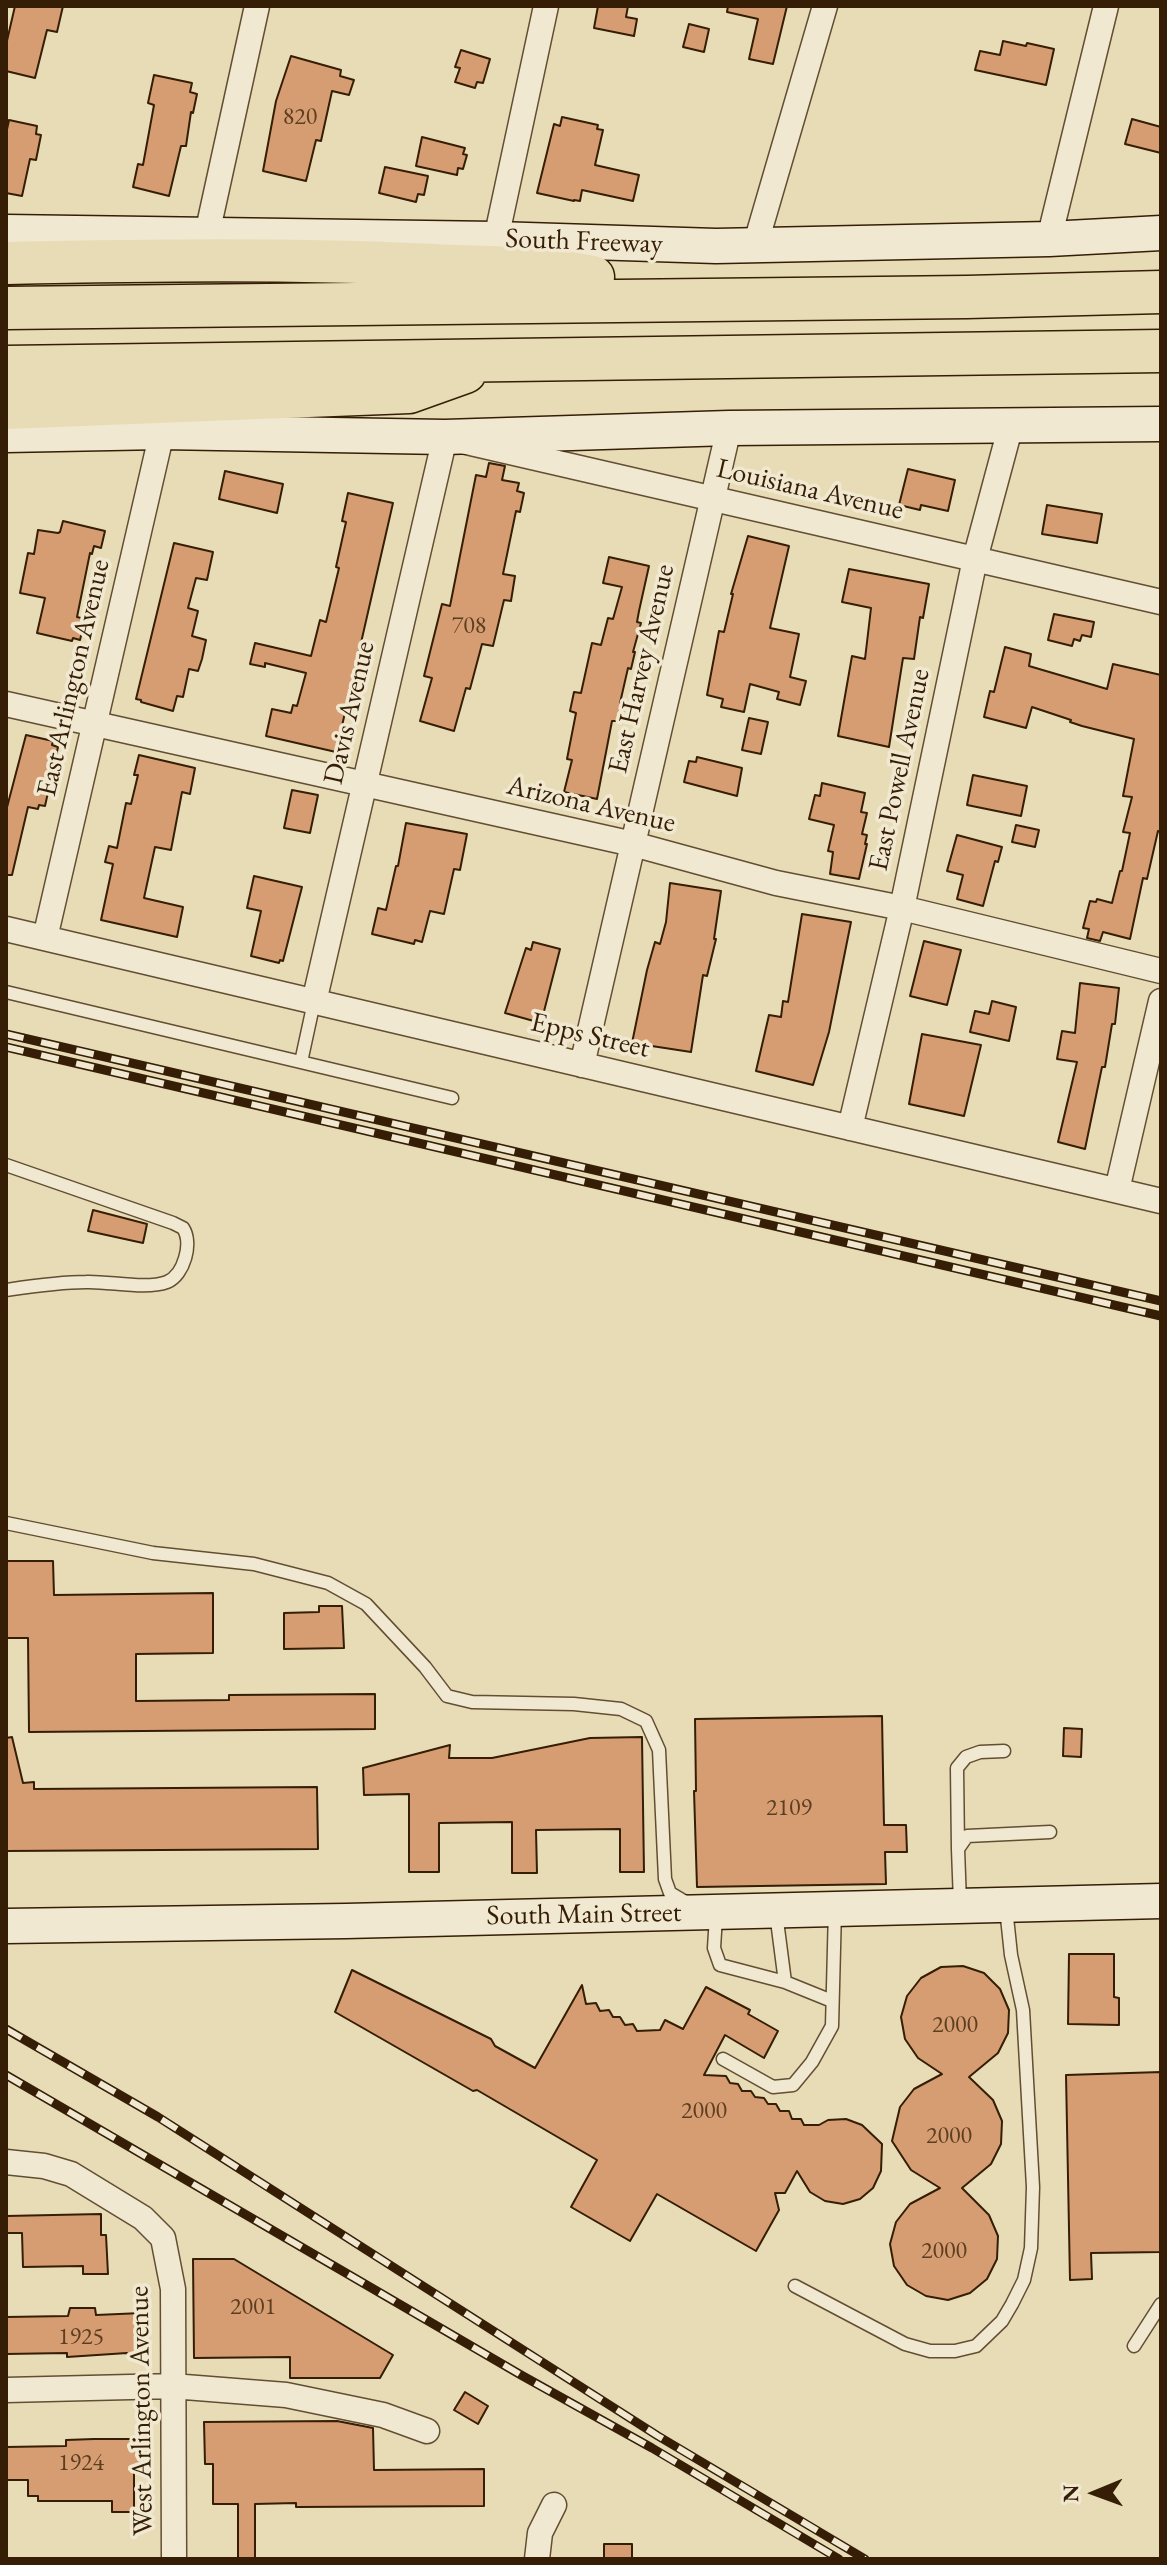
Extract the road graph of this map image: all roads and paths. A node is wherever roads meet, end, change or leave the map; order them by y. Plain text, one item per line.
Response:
1 (257, 6) edge
2 (546, 6) edge
3 (825, 6) edge
4 (1106, 6) edge
5 (6, 232) edge
6 (1161, 233) edge
7 (207, 234) junction
8 (496, 239) junction
9 (1049, 239) junction
10 (755, 246) junction
11 (6, 263) edge
12 (1161, 292) edge
13 (650, 300) junction
14 (6, 308) edge
15 (1161, 351) edge
16 (495, 361) junction
17 (6, 367) edge
18 (6, 408) edge
19 (1161, 424) edge
20 (1011, 425) junction
21 (729, 428) junction
22 (162, 432) junction
23 (6, 435) edge
24 (445, 437) junction
25 (713, 499) junction
26 (975, 559) junction
27 (1161, 602) edge
28 (6, 704) edge
29 (95, 724) junction
30 (364, 785) junction
31 (633, 844) junction
32 (902, 908) junction
33 (6, 929) edge
34 (45, 938) junction
35 (1161, 971) edge
36 (6, 992) edge
37 (1161, 1001) edge
38 (314, 1002) junction
39 (301, 1062) junction
40 (582, 1065) junction
41 (452, 1098) dead end
42 (850, 1128) junction
43 (6, 1165) edge
44 (1117, 1190) junction
45 (1161, 1201) edge
46 (6, 1290) edge
47 (6, 1523) edge
48 (1004, 1751) dead end
49 (1050, 1832) dead end
50 (958, 1849) junction
51 (1161, 1901) edge
52 (1005, 1905) junction
53 (960, 1906) junction
54 (835, 1909) junction
55 (776, 1911) junction
56 (709, 1912) junction
57 (6, 1926) edge
58 (785, 1982) junction
59 (832, 2001) junction
60 (723, 2059) dead end
61 (13, 2162) edge
62 (795, 2286) dead end
63 (1161, 2304) edge
64 (1134, 2346) dead end
65 (172, 2386) junction
66 (6, 2390) edge
67 (427, 2431) dead end
68 (554, 2505) dead end
69 (174, 2559) edge
70 (537, 2559) edge

1 - 7 street
2 - 8 street
3 - 10 street
4 - 9 street
5 - 7 main road, South Freeway
6 - 9 main road, South Freeway
7 - 8 main road, South Freeway
8 - 10 main road, South Freeway
9 - 10 main road, South Freeway
11 - 13 highway
12 - 13 highway, South Freeway
13 - 14 highway, South Freeway
15 - 16 highway
16 - 17 highway
16 - 18 highway
19 - 20 main road
20 - 21 main road
20 - 26 street, East Powell Avenue
21 - 24 main road
21 - 25 street, East Harvey Avenue
22 - 23 main road
22 - 24 main road
22 - 29 street, East Arlington Avenue
24 - 25 street, Louisiana Avenue
24 - 30 street, Davis Avenue
25 - 26 street, Louisiana Avenue
25 - 31 street, East Harvey Avenue
26 - 27 street, Louisiana Avenue
26 - 32 street, East Powell Avenue
28 - 29 street, Arizona Avenue
29 - 30 street, Arizona Avenue
29 - 34 street, East Arlington Avenue
30 - 31 street, Arizona Avenue
30 - 38 street, Davis Avenue
31 - 32 street, Arizona Avenue
31 - 40 street, East Harvey Avenue
32 - 35 street, Arizona Avenue
32 - 42 street, East Powell Avenue
33 - 34 street, Epps Street
34 - 38 street, Epps Street
36 - 39 lane
37 - 44 street
38 - 39 lane
38 - 40 street, Epps Street
39 - 41 lane
40 - 42 street, Epps Street
42 - 44 street, Epps Street
43 - 46 lane
44 - 45 street, Epps Street
47 - 56 lane
48 - 50 lane
49 - 50 lane
50 - 53 lane
51 - 52 main road, South Main Street
52 - 53 main road, South Main Street
52 - 62 lane
53 - 54 main road, South Main Street
54 - 55 main road, South Main Street
54 - 59 lane
55 - 56 main road, South Main Street
55 - 58 lane
56 - 57 main road, South Main Street
56 - 58 lane
58 - 59 lane
59 - 60 lane
61 - 65 street, West Arlington Avenue
63 - 64 lane
65 - 66 street
65 - 67 street
65 - 69 street, West Arlington Avenue
68 - 70 street

